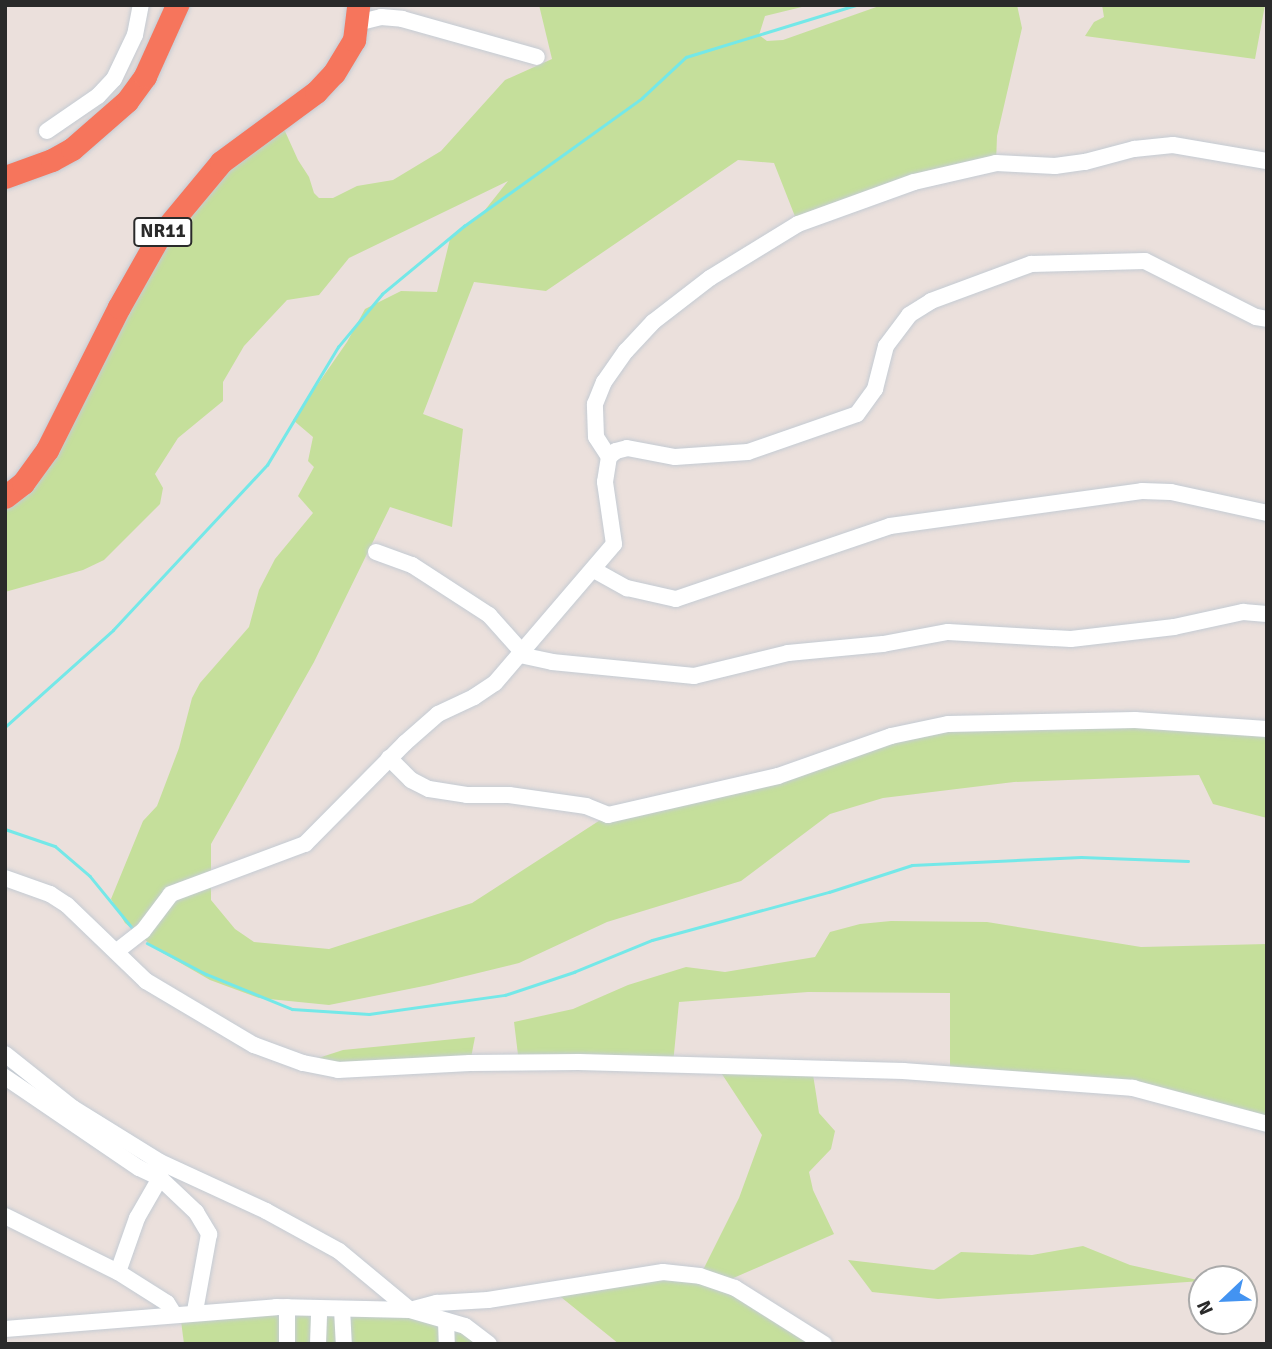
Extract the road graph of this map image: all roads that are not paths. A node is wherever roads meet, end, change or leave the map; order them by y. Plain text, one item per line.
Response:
1 (141, 5) edge
2 (177, 5) edge
3 (358, 14) edge
4 (537, 57) dead end
5 (47, 131) dead end
6 (1267, 161) edge
7 (5, 177) edge
8 (1267, 318) edge
9 (609, 457) junction
10 (5, 497) edge
11 (1267, 513) edge
12 (376, 552) dead end
13 (594, 569) junction
14 (1267, 614) edge
15 (522, 654) junction
16 (1267, 729) edge
17 (390, 758) junction
18 (5, 878) edge
19 (117, 951) junction
20 (5, 1054) edge
21 (5, 1077) edge
22 (1267, 1124) edge
23 (160, 1170) junction
24 (5, 1216) edge
25 (118, 1272) junction
26 (287, 1307) junction
27 (319, 1308) junction
28 (342, 1309) junction
29 (410, 1310) junction
30 (195, 1311) junction
31 (174, 1314) junction
32 (446, 1321) junction
33 (5, 1329) edge
34 (287, 1344) edge
35 (318, 1344) edge
36 (344, 1344) edge
37 (447, 1344) edge
38 (489, 1344) edge
39 (824, 1344) edge

1 - 5 street
2 - 7 highway
3 - 4 street
3 - 10 highway, NR11
6 - 9 street
8 - 9 street
9 - 13 street
11 - 13 street
12 - 15 street
13 - 15 street
14 - 15 street
15 - 17 street
16 - 17 street
17 - 19 street
18 - 19 street
19 - 22 street
20 - 23 street
21 - 23 street
23 - 25 street
23 - 29 street
23 - 30 street
24 - 25 street
25 - 31 street
26 - 27 street
26 - 30 street
26 - 34 street
27 - 28 street
27 - 35 street
28 - 29 street
28 - 36 street
29 - 32 street
29 - 39 street
30 - 31 street
31 - 33 street
32 - 37 street
32 - 38 street

